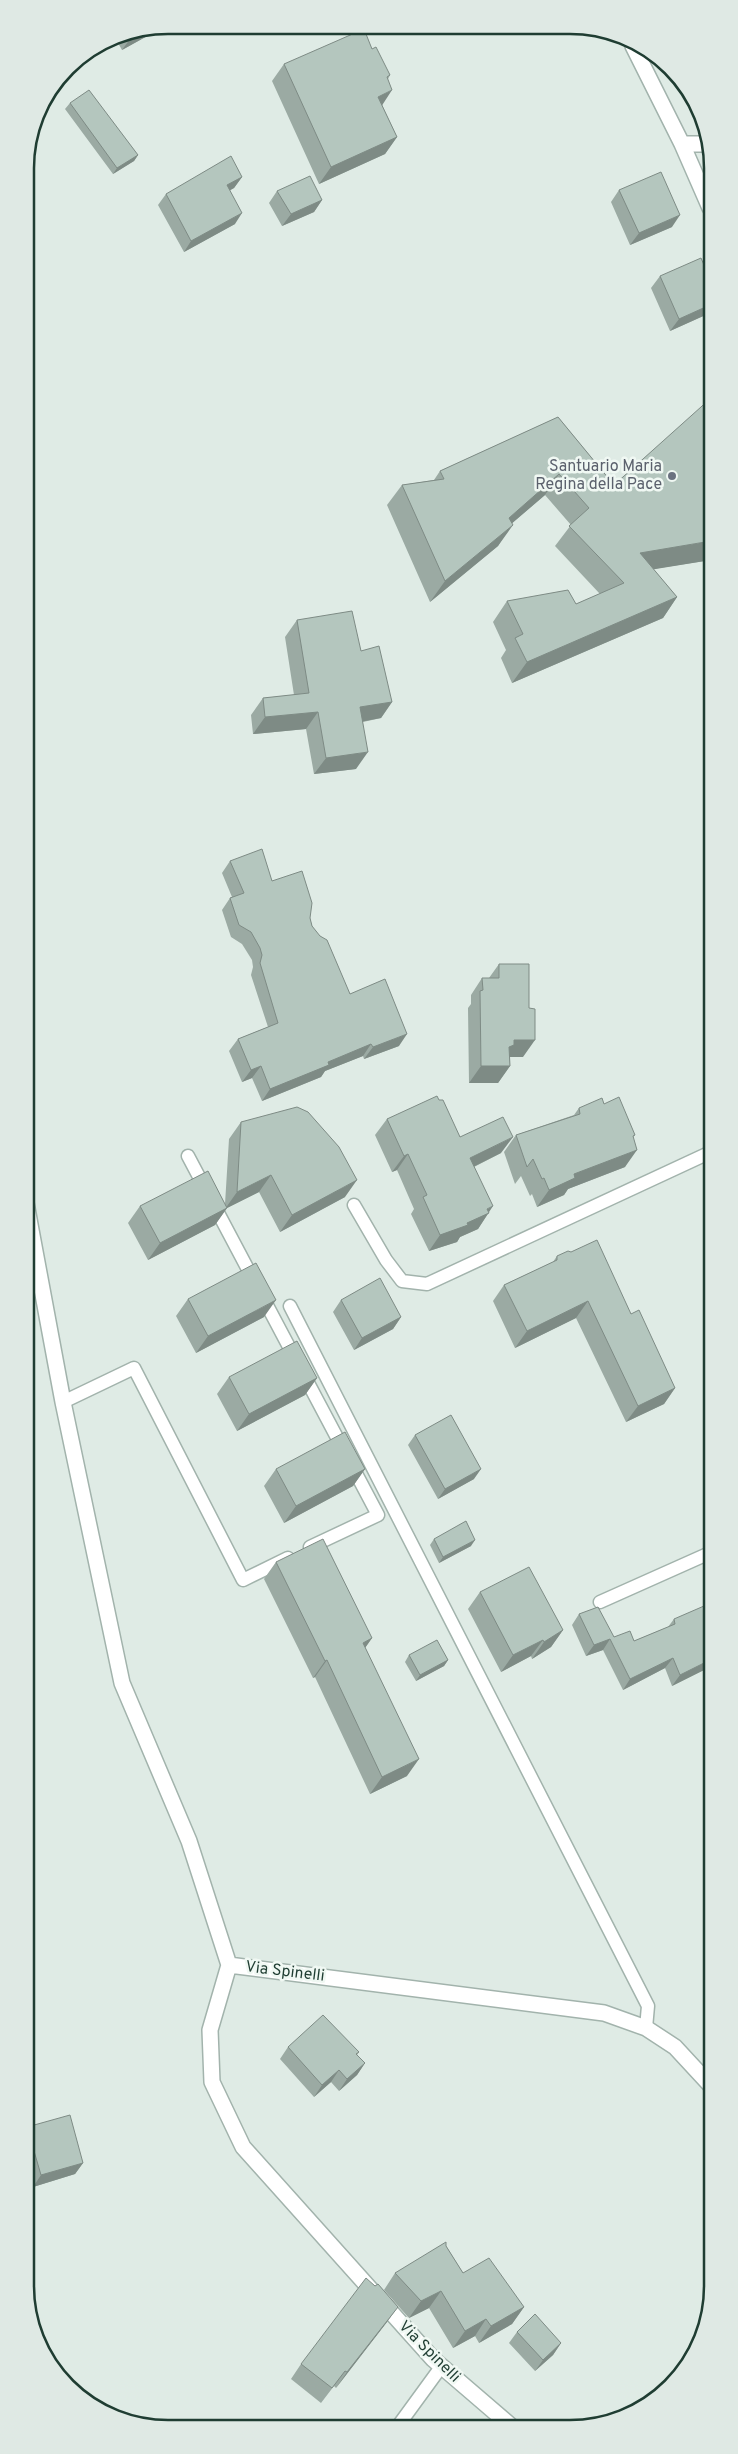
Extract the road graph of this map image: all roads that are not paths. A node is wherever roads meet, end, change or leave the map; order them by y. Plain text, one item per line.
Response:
1 (636, 51) edge
2 (682, 144) junction
3 (702, 144) edge
4 (704, 194) edge
5 (704, 1155) edge
6 (188, 1156) dead end
7 (354, 1205) dead end
8 (34, 1246) edge
9 (290, 1306) dead end
10 (63, 1402) junction
11 (704, 1556) edge
12 (600, 1602) dead end
13 (229, 1965) junction
14 (646, 2028) junction
15 (704, 2079) edge
16 (441, 2367) junction
17 (402, 2420) edge
18 (504, 2420) edge

1 - 2 street
2 - 3 street
2 - 4 street
5 - 7 lane
6 - 10 lane
8 - 10 street
9 - 14 lane
10 - 13 street
11 - 12 lane
13 - 14 street, Via Spinelli
13 - 16 street, Via Spinelli
14 - 15 street, Via Spinelli
16 - 17 lane
16 - 18 street, Via Spinelli

